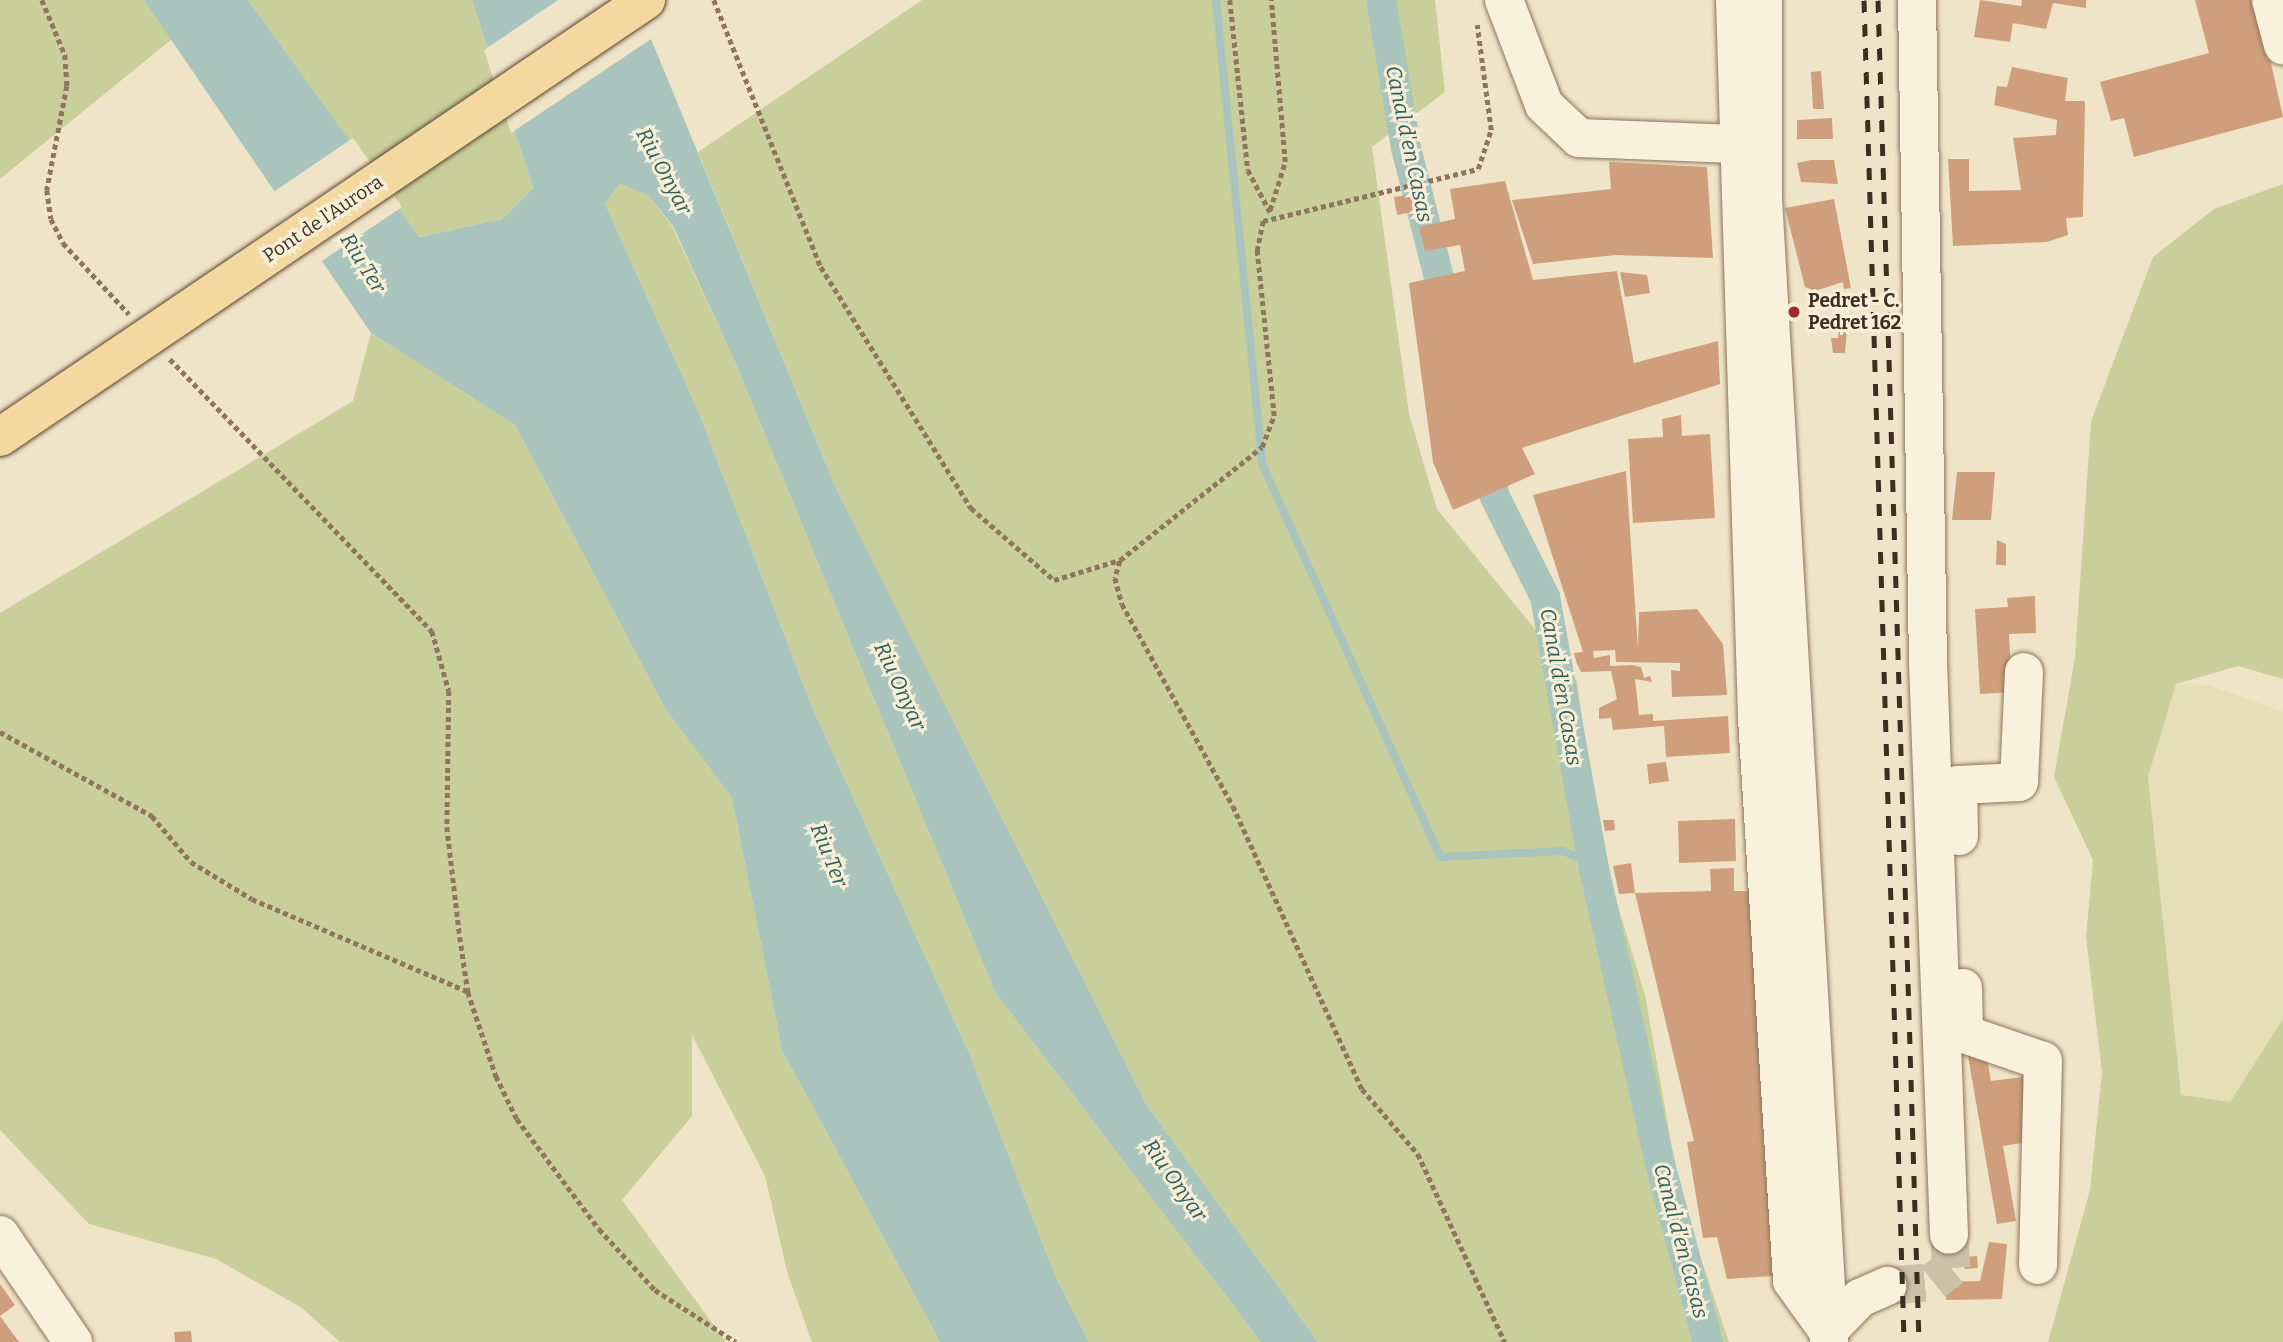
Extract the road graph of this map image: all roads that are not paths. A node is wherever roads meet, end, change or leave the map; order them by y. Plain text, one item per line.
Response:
1 (609, 0) edge
2 (646, 0) edge
3 (1735, 0) edge
4 (1763, 0) edge
5 (1917, 0) edge
6 (2271, 0) edge
7 (1490, 10) edge
8 (2283, 45) edge
9 (1750, 146) junction
10 (0, 411) edge
11 (0, 438) edge
12 (2024, 672) dead end
13 (1945, 785) junction
14 (0, 1234) edge
15 (1949, 1235) tunnel mouth
16 (2038, 1265) dead end
17 (1887, 1286) tunnel mouth
18 (1829, 1337) edge
19 (73, 1342) edge

1 - 10 main road, Pont de l'Aurora
2 - 11 main road, Pont de l'Aurora, bridge
3 - 9 street
4 - 9 street
5 - 13 street
6 - 8 street
7 - 9 street
9 - 18 street
12 - 13 street
13 - 15 street
13 - 16 street
14 - 19 street
17 - 18 street

